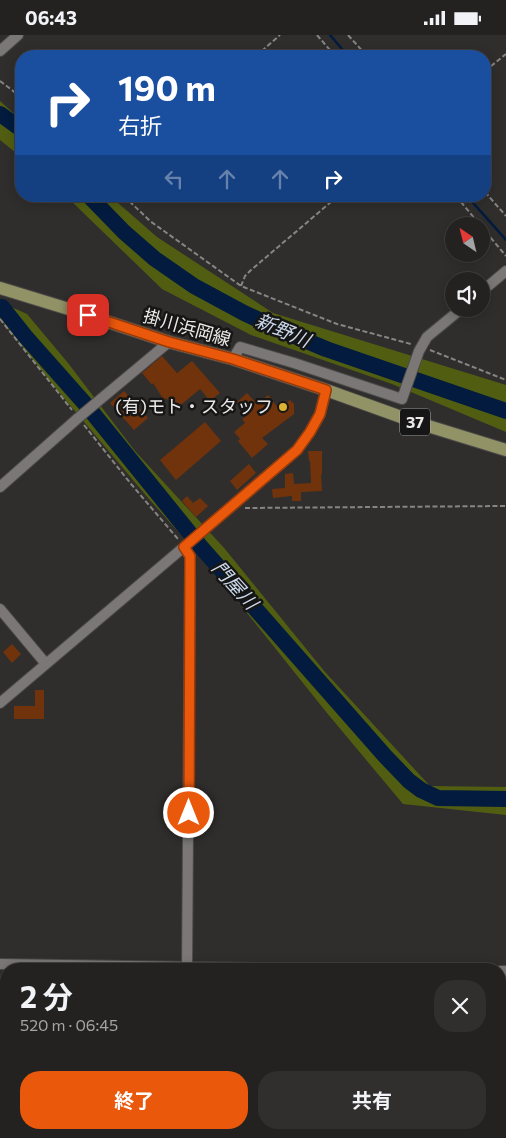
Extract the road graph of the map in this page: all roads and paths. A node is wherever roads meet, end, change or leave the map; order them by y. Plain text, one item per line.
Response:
1 (18, 35) edge
2 (280, 35) edge
3 (317, 35) edge
4 (348, 35) edge
5 (263, 50) edge
6 (330, 50) edge
7 (362, 50) edge
8 (0, 51) edge
9 (506, 54) edge
10 (491, 66) edge
11 (0, 81) edge
12 (15, 92) edge
13 (491, 199) edge
14 (130, 202) edge
15 (331, 202) edge
16 (461, 202) edge
17 (506, 216) edge
18 (474, 217) edge
19 (490, 237) edge
20 (506, 256) edge
21 (506, 271) edge
22 (490, 284) edge
23 (241, 285) junction
24 (0, 288) edge
25 (451, 317) edge
26 (0, 319) edge
27 (169, 342) junction
28 (420, 349) junction
29 (233, 359) junction
30 (506, 380) edge
31 (326, 390) junction
32 (78, 418) junction
33 (506, 450) edge
34 (0, 487) edge
35 (238, 501) junction
36 (506, 506) edge
37 (184, 547) junction
38 (0, 609) edge
39 (46, 664) junction
40 (0, 703) edge
41 (187, 963) edge

1 - 8 street
2 - 5 path
3 - 6 path
4 - 7 path
9 - 10 path
11 - 12 path
13 - 17 path
14 - 23 path
15 - 23 path
16 - 18 path
19 - 20 path
21 - 22 street
23 - 28 path
24 - 27 main road, 掛川浜岡線 / 37
25 - 28 street
26 - 32 path
27 - 29 main road, 掛川浜岡線 / 37
27 - 32 street
28 - 29 street
28 - 30 path
29 - 31 main road, 掛川浜岡線 / 37
31 - 33 main road, 掛川浜岡線 / 37
31 - 35 street
32 - 34 street
32 - 37 path
35 - 36 path
35 - 37 street
37 - 39 street
37 - 41 street
38 - 39 street
39 - 40 street

